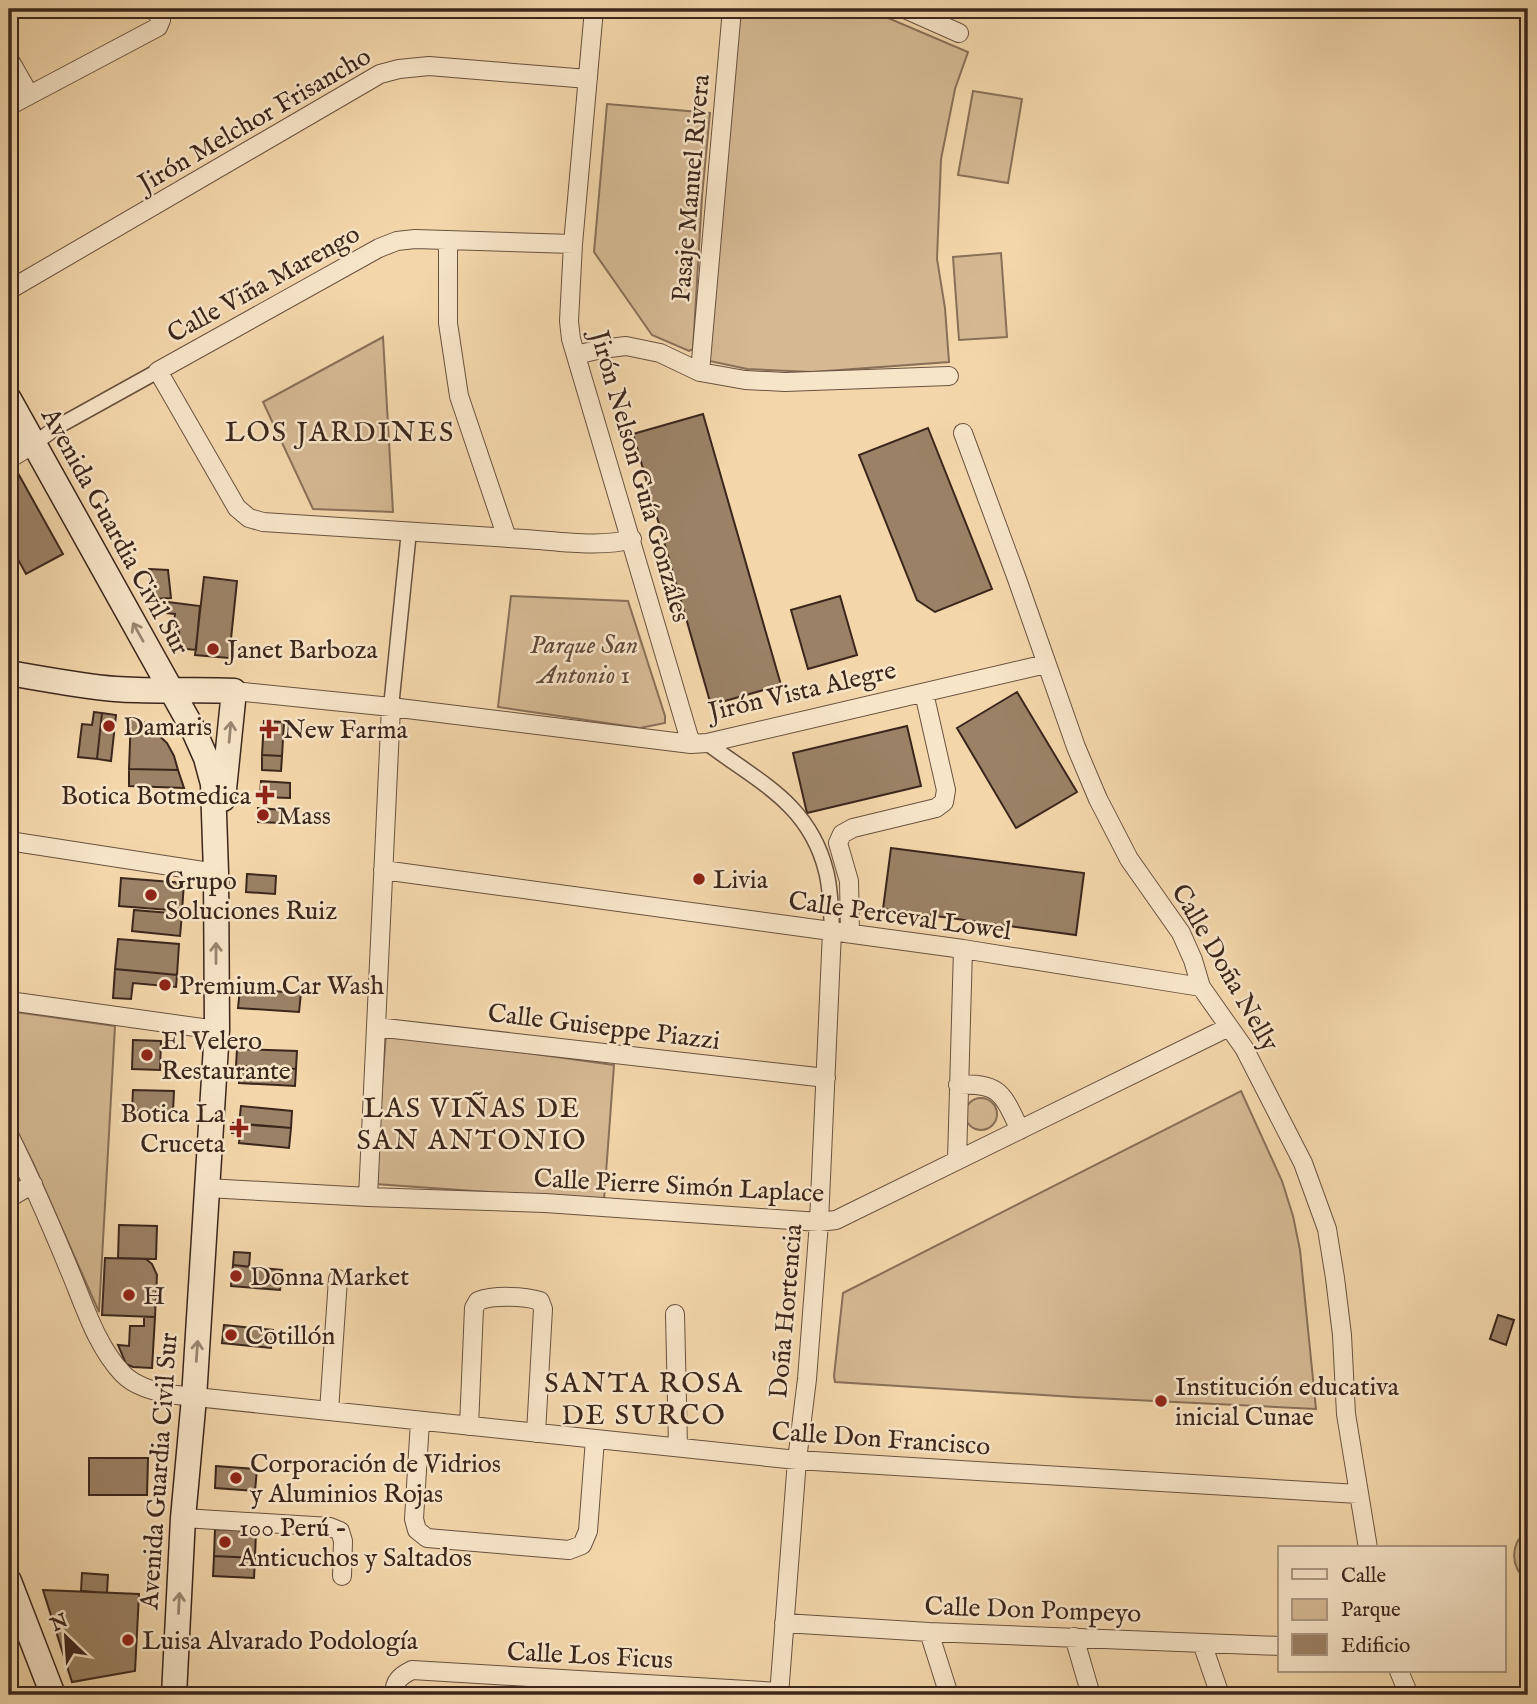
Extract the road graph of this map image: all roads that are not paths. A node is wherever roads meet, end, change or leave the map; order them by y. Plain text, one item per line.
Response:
1 (594, 9) edge
2 (732, 9) edge
3 (905, 9) edge
4 (158, 14) edge
5 (959, 33) dead end
6 (9, 59) edge
7 (588, 79) junction
8 (29, 94) junction
9 (9, 106) edge
10 (448, 240) junction
11 (573, 244) junction
12 (9, 290) edge
13 (576, 355) junction
14 (159, 371) junction
15 (700, 372) junction
16 (948, 376) dead end
17 (9, 399) edge
18 (963, 433) dead end
19 (34, 444) junction
20 (9, 459) edge
21 (409, 530) junction
22 (507, 538) junction
23 (632, 539) junction
24 (1046, 664) junction
25 (9, 673) edge
26 (233, 691) junction
27 (172, 692) junction
28 (924, 693) junction
29 (391, 707) junction
30 (699, 743) junction
31 (9, 841) edge
32 (383, 870) junction
33 (216, 873) junction
34 (841, 932) junction
35 (962, 949) junction
36 (1201, 987) junction
37 (9, 1001) edge
38 (376, 1027) junction
39 (1229, 1027) junction
40 (217, 1030) junction
41 (826, 1078) junction
42 (958, 1085) junction
43 (1020, 1130) junction
44 (9, 1135) edge
45 (957, 1160) junction
46 (33, 1184) junction
47 (207, 1188) junction
48 (368, 1197) junction
49 (9, 1198) edge
50 (819, 1222) junction
51 (338, 1279) dead end
52 (675, 1314) dead end
53 (194, 1398) junction
54 (329, 1411) junction
55 (420, 1420) junction
56 (469, 1426) junction
57 (536, 1433) junction
58 (595, 1439) junction
59 (678, 1447) junction
60 (797, 1460) junction
61 (1358, 1494) junction
62 (183, 1518) junction
63 (1368, 1546) edge
64 (342, 1576) dead end
65 (9, 1581) edge
66 (784, 1623) junction
67 (929, 1632) junction
68 (1074, 1637) junction
69 (1202, 1643) junction
70 (1278, 1646) edge
71 (1399, 1672) edge
72 (779, 1694) edge
73 (1406, 1694) edge
74 (53, 1695) edge
75 (174, 1695) edge
76 (394, 1695) edge
77 (949, 1695) edge
78 (1091, 1695) edge
79 (1220, 1695) edge

1 - 7 street, Jirón Nelson Guía Gonzáles
2 - 15 street, Pasaje Manuel Rivera
3 - 5 street
4 - 8 street
6 - 8 street
7 - 11 street, Jirón Nelson Guía Gonzáles
7 - 12 street, Jirón Melchor Frisancho
8 - 9 street
10 - 11 street, Calle Viña Marengo
10 - 14 street, Calle Viña Marengo
10 - 22 street
11 - 13 street, Jirón Nelson Guía Gonzáles
13 - 15 street
13 - 23 street, Jirón Nelson Guía Gonzáles
14 - 19 street
14 - 21 street, Calle Viña Marengo
15 - 16 street
17 - 19 main road, Avenida Guardia Civil Sur
18 - 24 street, Calle Doña Nelly
19 - 20 street
27 -> 19 main road, Avenida Guardia Civil Sur
21 - 22 street, Calle Viña Marengo
21 - 29 street
22 - 23 street, Calle Viña Marengo
23 - 30 street, Jirón Nelson Guía Gonzáles
24 - 28 street, Jirón Vista Alegre
24 - 36 street, Calle Doña Nelly
25 - 27 main road
26 - 27 main road, Avenida Guardia Civil Sur
26 - 29 street, Jirón Vista Alegre
33 -> 26 main road, Avenida Guardia Civil Sur
27 - 33 main road, Avenida Guardia Civil Sur
28 - 30 street, Jirón Vista Alegre
28 - 34 street, Doña Hortencia
29 - 30 street, Jirón Vista Alegre
29 - 32 street
30 - 34 street
31 - 33 street
32 - 34 street, Calle Perceval Lowel
32 - 38 street
40 -> 33 main road, Avenida Guardia Civil Sur
34 - 35 street, Calle Perceval Lowel
34 - 41 street, Doña Hortencia
35 - 36 street, Calle Perceval Lowel
35 - 42 street
36 - 39 street, Calle Doña Nelly
37 - 40 street
38 - 41 street, Calle Guiseppe Piazzi
38 - 48 street
39 - 43 street, Calle Pierre Simón Laplace
39 - 61 street, Calle Doña Nelly
40 - 47 main road, Avenida Guardia Civil Sur
41 - 50 street, Doña Hortencia
42 - 43 street
42 - 45 street
43 - 45 street, Calle Pierre Simón Laplace
44 - 46 street, Calle Don Francisco
45 - 50 street, Calle Pierre Simón Laplace
46 - 49 street
46 - 53 street, Calle Don Francisco
47 - 48 street, Calle Pierre Simón Laplace
53 -> 47 main road, Avenida Guardia Civil Sur
48 - 50 street, Calle Pierre Simón Laplace
50 - 60 street, Doña Hortencia
51 - 54 street
52 - 59 street
53 - 54 street, Calle Don Francisco
53 - 62 main road, Avenida Guardia Civil Sur
54 - 55 street, Calle Don Francisco
55 - 56 street, Calle Don Francisco
55 - 58 street
56 - 57 street, Calle Don Francisco
56 - 57 street
57 - 58 street, Calle Don Francisco
58 - 59 street, Calle Don Francisco
59 - 60 street, Calle Don Francisco
60 - 61 street, Calle Don Francisco
60 - 66 street, Doña Hortencia
61 - 63 street, Calle Doña Nelly
62 - 64 street
75 -> 62 main road, Avenida Guardia Civil Sur
65 - 74 main road
66 - 67 street, Calle Don Pompeyo
66 - 72 street, Doña Hortencia
67 - 68 street, Calle Don Pompeyo
67 - 77 street
68 - 69 street, Calle Don Pompeyo
68 - 78 street
69 - 70 street, Calle Don Pompeyo
69 - 79 street
71 - 73 street
72 - 76 street, Calle Los Ficus

